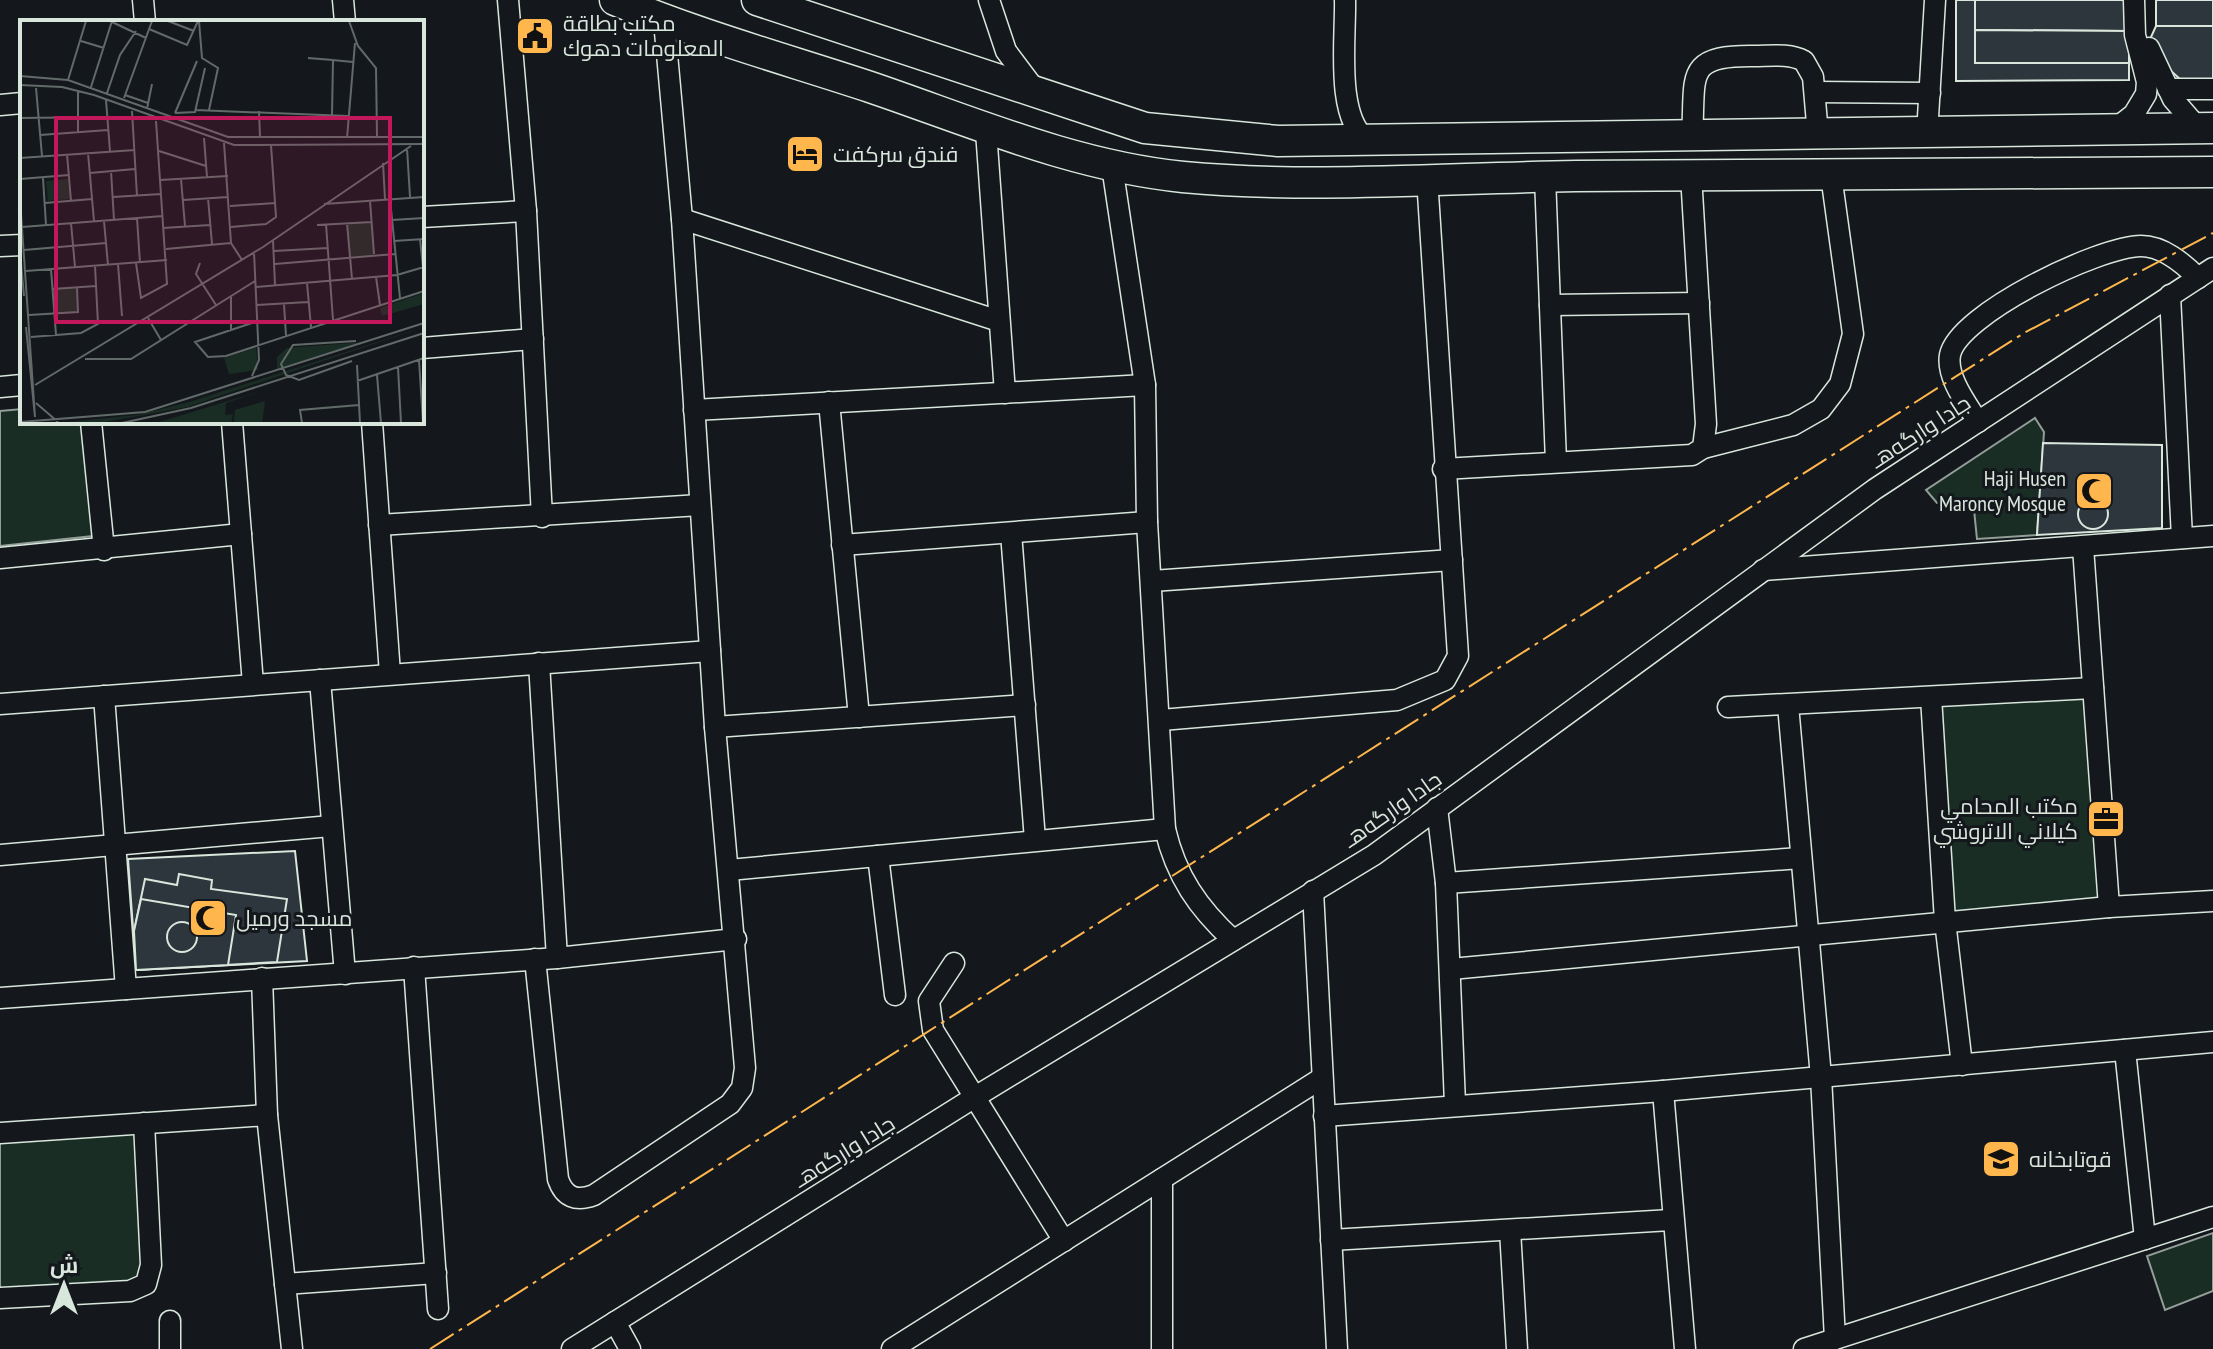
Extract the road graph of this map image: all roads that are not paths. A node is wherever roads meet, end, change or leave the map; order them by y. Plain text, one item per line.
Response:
1 (143, 0) edge
2 (343, 0) edge
3 (508, 0) edge
4 (615, 0) edge
5 (989, 0) edge
6 (1345, 0) edge
7 (1935, 0) edge
8 (2134, 0) edge
9 (2146, 0) edge
10 (769, 2) edge
11 (145, 20) edge
12 (345, 20) edge
13 (664, 21) junction
14 (2213, 89) edge
15 (1815, 92) junction
16 (1930, 93) junction
17 (2170, 93) junction
18 (1039, 94) junction
19 (2142, 102) junction
20 (20, 103) edge
21 (0, 105) edge
22 (1347, 109) junction
23 (2206, 128) edge
24 (2112, 130) junction
25 (986, 131) junction
26 (1927, 134) junction
27 (1742, 135) junction
28 (1813, 135) junction
29 (1692, 136) junction
30 (1367, 140) junction
31 (1324, 141) junction
32 (1112, 166) junction
33 (2213, 172) edge
34 (1691, 175) junction
35 (1744, 175) junction
36 (1820, 175) junction
37 (1545, 177) junction
38 (1427, 178) junction
39 (526, 211) junction
40 (424, 217) edge
41 (682, 219) junction
42 (20, 245) edge
43 (0, 246) edge
44 (2206, 273) edge
45 (2170, 295) junction
46 (1699, 303) junction
47 (1550, 305) junction
48 (999, 321) junction
49 (533, 339) junction
50 (424, 348) edge
51 (20, 385) edge
52 (1145, 385) junction
53 (0, 387) edge
54 (1005, 393) junction
55 (829, 402) junction
56 (694, 410) junction
57 (1978, 422) junction
58 (91, 424) edge
59 (232, 424) edge
60 (372, 424) edge
61 (1703, 448) junction
62 (1556, 462) junction
63 (1443, 469) junction
64 (700, 505) junction
65 (542, 517) junction
66 (1147, 522) junction
67 (379, 525) junction
68 (1011, 533) junction
69 (241, 534) junction
70 (2213, 536) edge
71 (2182, 538) junction
72 (842, 545) junction
73 (2083, 547) junction
74 (104, 550) junction
75 (0, 558) edge
76 (1452, 560) junction
77 (1763, 570) junction
78 (1152, 581) junction
79 (710, 651) junction
80 (539, 663) junction
81 (390, 674) junction
82 (320, 680) junction
83 (253, 684) junction
84 (2093, 688) junction
85 (104, 696) junction
86 (1931, 697) junction
87 (0, 704) edge
88 (1025, 705) junction
89 (1788, 705) junction
90 (1728, 707) dead end
91 (859, 717) junction
92 (1161, 720) junction
93 (715, 727) junction
94 (1437, 808) junction
95 (331, 826) junction
96 (1165, 829) junction
97 (1035, 840) junction
98 (115, 845) junction
99 (0, 855) edge
100 (878, 856) junction
101 (1801, 858) junction
102 (729, 870) junction
103 (1446, 883) junction
104 (1313, 891) junction
105 (2213, 901) edge
106 (2109, 907) junction
107 (1945, 921) junction
108 (1807, 934) junction
109 (736, 939) junction
110 (1233, 940) junction
111 (557, 958) junction
112 (535, 959) junction
113 (954, 963) dead end
114 (414, 967) junction
115 (1451, 969) junction
116 (345, 974) junction
117 (262, 978) junction
118 (126, 989) junction
119 (895, 995) dead end
120 (0, 998) edge
121 (2213, 1042) edge
122 (2125, 1050) junction
123 (1962, 1065) junction
124 (1821, 1077) junction
125 (1322, 1078) junction
126 (1663, 1091) junction
127 (975, 1097) junction
128 (1455, 1104) junction
129 (267, 1115) junction
130 (1324, 1116) junction
131 (144, 1123) junction
132 (0, 1133) edge
133 (1162, 1179) junction
134 (2213, 1217) edge
135 (1671, 1220) junction
136 (1510, 1230) junction
137 (2145, 1239) junction
138 (1331, 1240) junction
139 (1064, 1241) junction
140 (436, 1273) junction
141 (285, 1284) junction
142 (0, 1298) edge
143 (438, 1309) dead end
144 (170, 1321) dead end
145 (615, 1322) junction
146 (1835, 1339) junction
147 (1333, 1347) edge
148 (170, 1349) edge
149 (292, 1349) edge
150 (572, 1349) edge
151 (630, 1349) edge
152 (892, 1349) edge
153 (1162, 1349) edge
154 (1517, 1349) edge
155 (1685, 1349) edge
156 (1804, 1349) edge

1 - 11 street
2 - 12 street
3 - 39 street
4 - 13 highway
5 - 18 street
6 - 22 street
7 - 16 street
8 - 19 street
9 - 17 street
10 - 18 highway
13 - 25 highway
13 - 41 street
14 - 17 street
15 - 16 street
15 - 28 street
15 - 29 street
16 - 26 street
17 - 19 street
17 - 23 street
18 - 31 highway
19 - 24 street
20 - 21 street
22 - 30 street
22 - 31 street
23 - 24 highway
24 - 26 highway
25 - 32 highway
25 - 48 street
26 - 28 highway
27 - 28 highway
27 - 29 highway
27 - 35 highway
28 - 36 highway
29 - 30 highway
30 - 31 highway
32 - 38 highway
32 - 52 street
33 - 36 highway
34 - 35 highway
34 - 37 highway
34 - 46 street
35 - 36 highway
36 - 61 street
37 - 38 highway
37 - 47 street
38 - 63 street
39 - 40 street
39 - 49 street
41 - 48 street
41 - 56 street
42 - 43 street
44 - 45 street, جادا وارگه‌هـ
44 - 57 street
45 - 57 street, جادا وارگه‌هـ
45 - 71 street
46 - 47 street
46 - 61 street
47 - 62 street
48 - 54 street
49 - 50 street
49 - 65 street
51 - 53 street
52 - 54 street
52 - 66 street
54 - 55 street
55 - 56 street
55 - 72 street
56 - 64 street
57 - 77 street, جادا وارگه‌هـ
58 - 74 street
59 - 69 street
60 - 67 street
61 - 62 street
62 - 63 street
63 - 76 street
64 - 65 street
64 - 79 street
65 - 67 street
66 - 68 street
66 - 78 street
67 - 81 street
68 - 72 street
68 - 88 street
69 - 74 street
69 - 83 street
70 - 71 street
71 - 73 street
72 - 91 street
73 - 77 street
73 - 84 street
74 - 75 street
76 - 78 street
76 - 92 street
77 - 94 street, جادا وارگه‌هـ
78 - 92 street
79 - 80 street
79 - 93 street
80 - 81 street
80 - 111 street
81 - 82 street
82 - 83 street
82 - 95 street
83 - 85 street
84 - 86 street
84 - 106 street
85 - 87 street
85 - 98 street
86 - 89 street
86 - 107 street
88 - 91 street
88 - 97 street
89 - 90 street
89 - 101 street
91 - 93 street
92 - 96 street
93 - 102 street
94 - 103 street
94 - 104 street, جادا وارگه‌هـ
95 - 98 street
95 - 116 street
96 - 97 street
96 - 110 street
97 - 100 street
98 - 99 street
98 - 118 street
100 - 102 street
100 - 119 street
101 - 103 street
101 - 108 street
102 - 109 street
103 - 115 street
104 - 110 street, جادا وارگه‌هـ
104 - 125 street
105 - 106 street
106 - 107 street
107 - 108 street
107 - 123 street
108 - 115 street
108 - 124 street
109 - 111 street
109 - 112 street
110 - 127 street, جادا وارگه‌هـ
111 - 112 street
112 - 114 street
113 - 127 street
114 - 116 street
114 - 140 street
115 - 128 street
116 - 117 street
117 - 118 street
117 - 129 street
118 - 120 street
121 - 122 street
122 - 123 street
122 - 137 street
123 - 124 street
124 - 126 street
124 - 146 street
125 - 130 street
125 - 133 street
126 - 128 street
126 - 135 street
127 - 139 street
127 - 145 street, جادا وارگه‌هـ
128 - 130 street
129 - 131 street
129 - 141 street
130 - 138 street
131 - 132 street
131 - 142 street
133 - 139 street
133 - 153 street
134 - 137 street
135 - 136 street
135 - 155 street
136 - 138 street
136 - 154 street
137 - 146 street
138 - 147 street
139 - 152 street
140 - 141 street
140 - 143 street
141 - 149 street
144 - 148 street
145 - 150 street, جادا وارگه‌هـ
145 - 151 street
146 - 156 street

